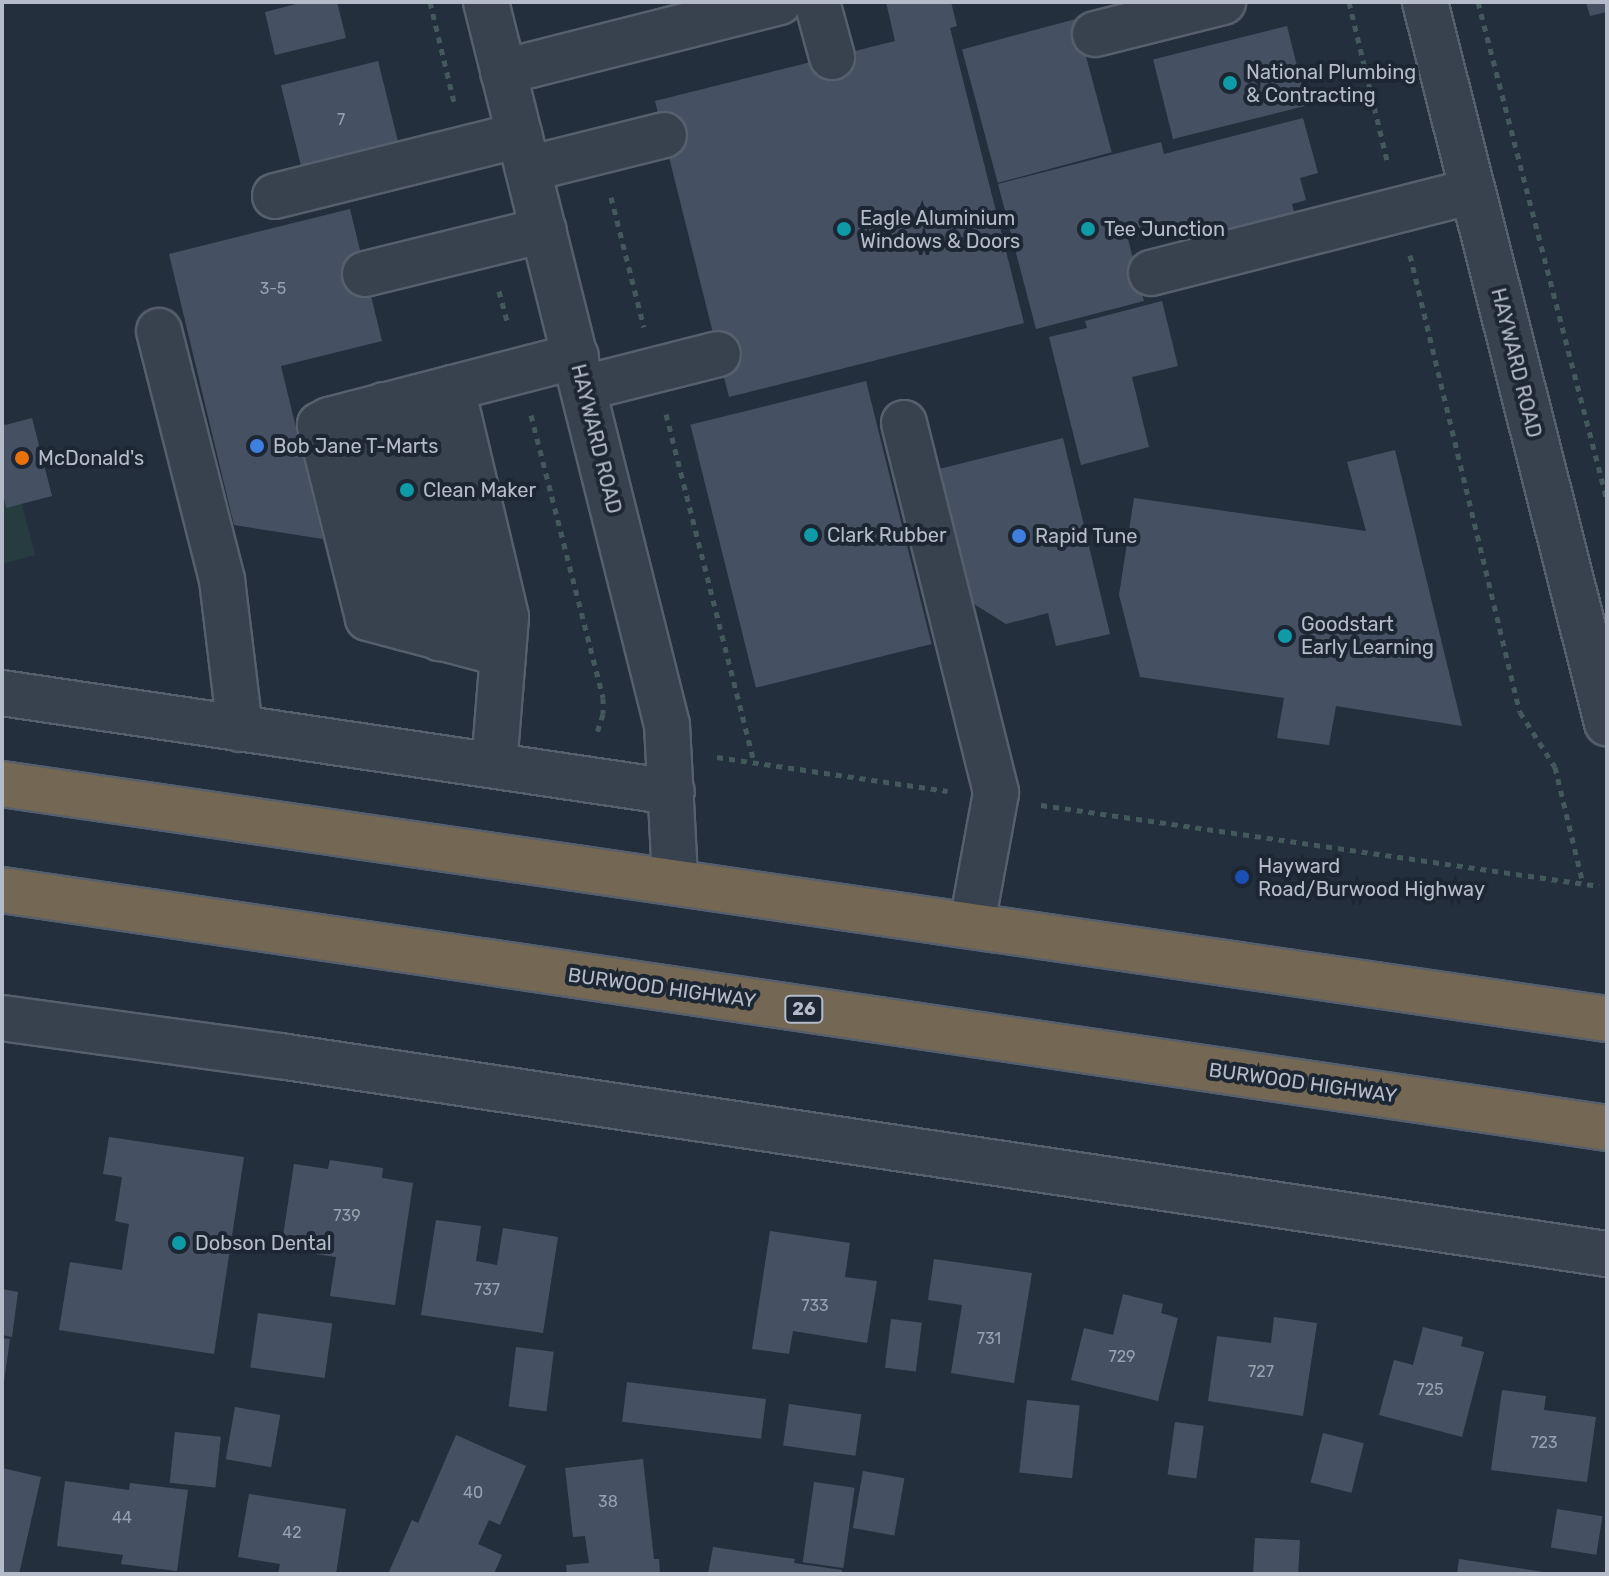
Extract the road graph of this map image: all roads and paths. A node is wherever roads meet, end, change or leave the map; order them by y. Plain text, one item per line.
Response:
1 (486, 2) edge
2 (779, 2) edge
3 (817, 2) edge
4 (1223, 2) edge
5 (1349, 2) edge
6 (1425, 2) edge
7 (1478, 2) edge
8 (1095, 34) dead end
9 (832, 57) dead end
10 (503, 72) junction
11 (664, 135) dead end
12 (524, 152) junction
13 (1472, 191) junction
14 (275, 196) dead end
15 (1399, 210) junction
16 (544, 230) junction
17 (1151, 273) dead end
18 (365, 274) dead end
19 (159, 331) dead end
20 (718, 354) dead end
21 (580, 372) junction
22 (401, 401) junction
23 (904, 423) dead end
24 (1607, 500) edge
25 (456, 642) junction
26 (2, 693) edge
27 (1607, 723) edge
28 (240, 729) junction
29 (711, 756) dead end
30 (494, 765) junction
31 (2, 784) edge
32 (672, 792) junction
33 (997, 799) junction
34 (675, 880) junction
35 (1583, 884) junction
36 (1599, 886) dead end
37 (2, 890) edge
38 (972, 924) junction
39 (2, 1018) edge
40 (1607, 1019) edge
41 (1607, 1128) edge
42 (1607, 1254) edge

1 - 10 street, HAYWARD ROAD
2 - 10 street
3 - 9 street
4 - 8 street
5 - 15 path
6 - 13 street, HAYWARD ROAD
7 - 24 path
10 - 12 street, HAYWARD ROAD
11 - 12 street
12 - 14 street
12 - 16 street, HAYWARD ROAD
13 - 15 street
13 - 27 street, HAYWARD ROAD
15 - 17 street
15 - 35 path
16 - 18 street
16 - 21 street, HAYWARD ROAD
19 - 28 street
20 - 21 street
21 - 22 street
21 - 32 street, HAYWARD ROAD
22 - 25 street
22 - 25 street
22 - 25 street
23 - 33 street
25 - 30 street
26 - 28 street
28 - 30 street
29 - 33 path
30 - 32 street
31 - 34 highway
32 - 34 street, HAYWARD ROAD
33 - 35 path
33 - 38 street
34 - 38 highway
35 - 36 path
37 - 41 highway, BURWOOD HIGHWAY / 26
38 - 40 highway
39 - 42 street

